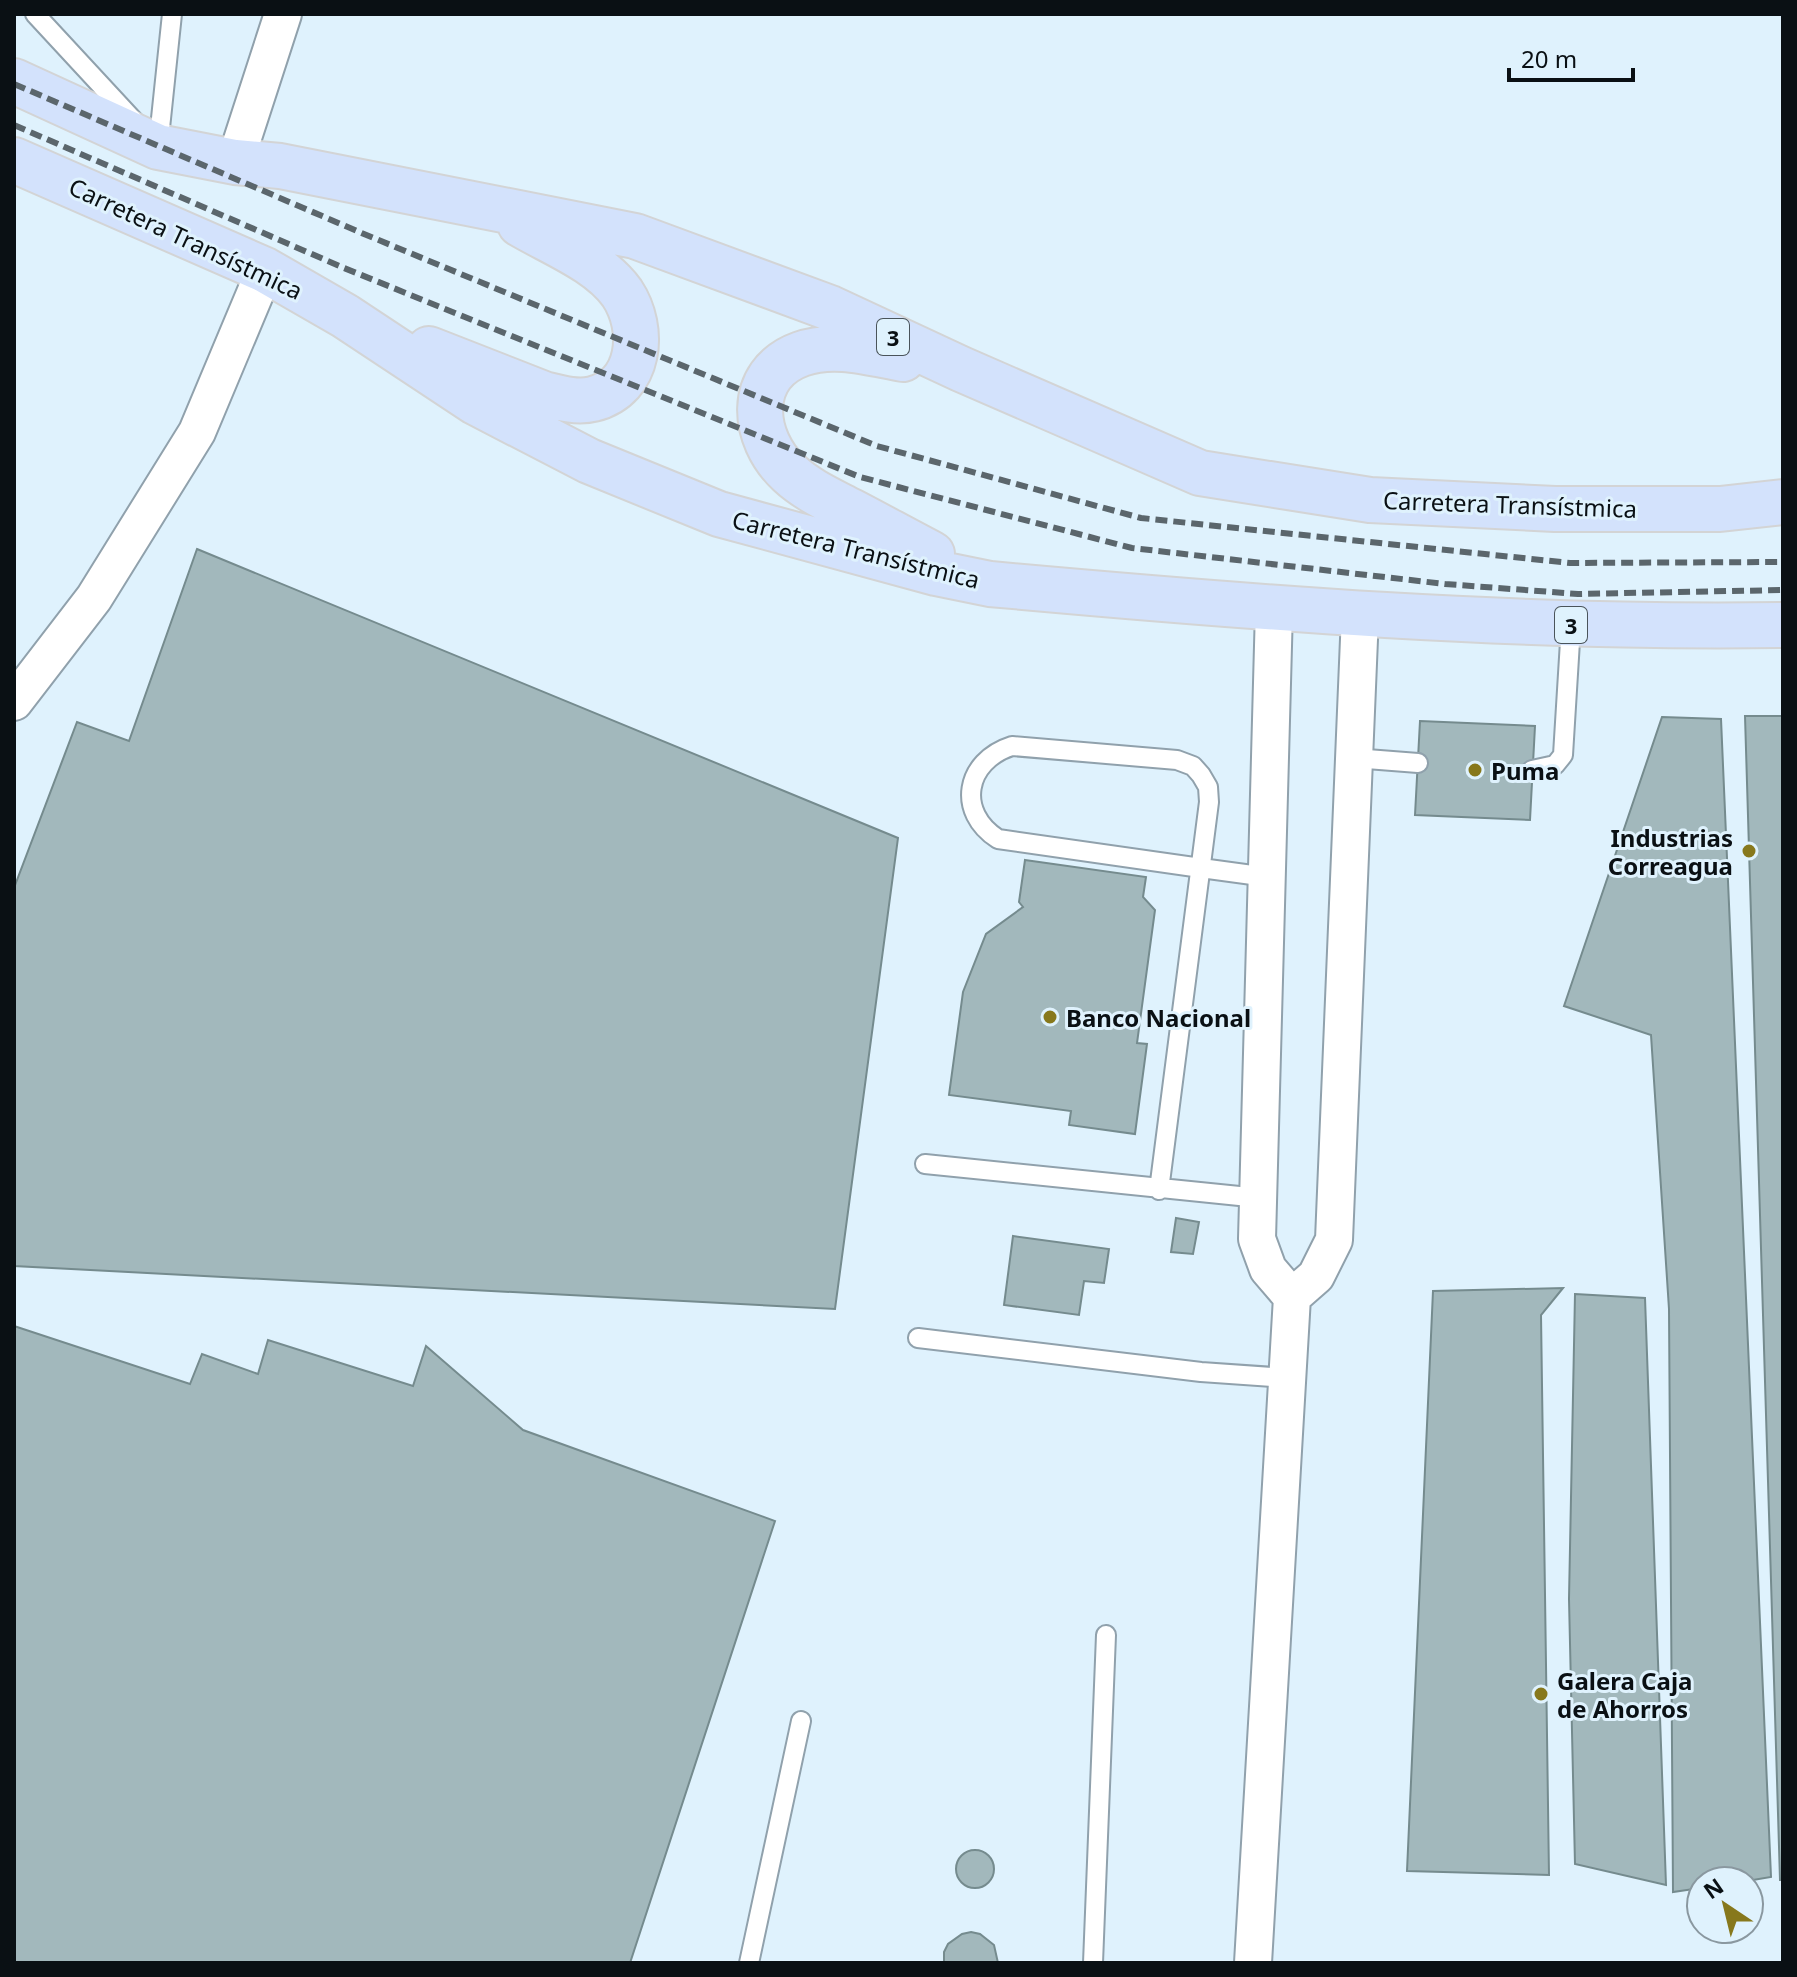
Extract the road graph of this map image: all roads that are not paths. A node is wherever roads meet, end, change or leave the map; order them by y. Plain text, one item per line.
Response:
1 (35, 14) edge
2 (172, 14) edge
3 (283, 14) edge
4 (14, 81) edge
5 (158, 147) junction
6 (14, 160) edge
7 (235, 162) junction
8 (484, 204) junction
9 (265, 270) junction
10 (345, 316) junction
11 (961, 369) junction
12 (1783, 505) edge
13 (990, 584) junction
14 (1783, 603) edge
15 (1274, 609) junction
16 (1360, 615) junction
17 (1571, 625) junction
18 (1783, 625) edge
19 (14, 702) edge
20 (1354, 758) junction
21 (1418, 763) dead end
22 (1532, 770) dead end
23 (1201, 868) junction
24 (1267, 877) junction
25 (925, 1164) dead end
26 (1159, 1190) junction
27 (1259, 1198) junction
28 (1292, 1297) junction
29 (918, 1338) dead end
30 (1288, 1378) junction
31 (1106, 1635) dead end
32 (801, 1721) dead end
33 (749, 1963) edge
34 (1093, 1963) edge
35 (1253, 1963) edge

1 - 5 lane
2 - 5 lane
3 - 7 street
4 - 5 main road, Carretera Transístmica / 3
5 - 7 main road, Carretera Transístmica / 3
6 - 9 main road, Carretera Transístmica / 3
7 - 8 main road, Carretera Transístmica / 3
8 - 10 main road
8 - 11 main road, Carretera Transístmica / 3
9 - 10 main road, Carretera Transístmica / 3
9 - 19 street
10 - 13 main road, Carretera Transístmica / 3
11 - 12 main road, Carretera Transístmica / 3
11 - 13 main road
13 - 15 main road, Carretera Transístmica / 3
14 - 16 main road
15 - 16 main road, Carretera Transístmica / 3
15 - 24 street
16 - 17 main road, Carretera Transístmica / 3
16 - 20 street
17 - 18 main road, Carretera Transístmica / 3
17 - 22 lane
20 - 21 lane
20 - 28 street
23 - 23 lane
23 - 24 lane
23 - 26 lane
24 - 27 street
25 - 26 lane
26 - 27 lane
27 - 28 street
28 - 30 street
29 - 30 lane
30 - 35 street
31 - 34 lane
32 - 33 lane

